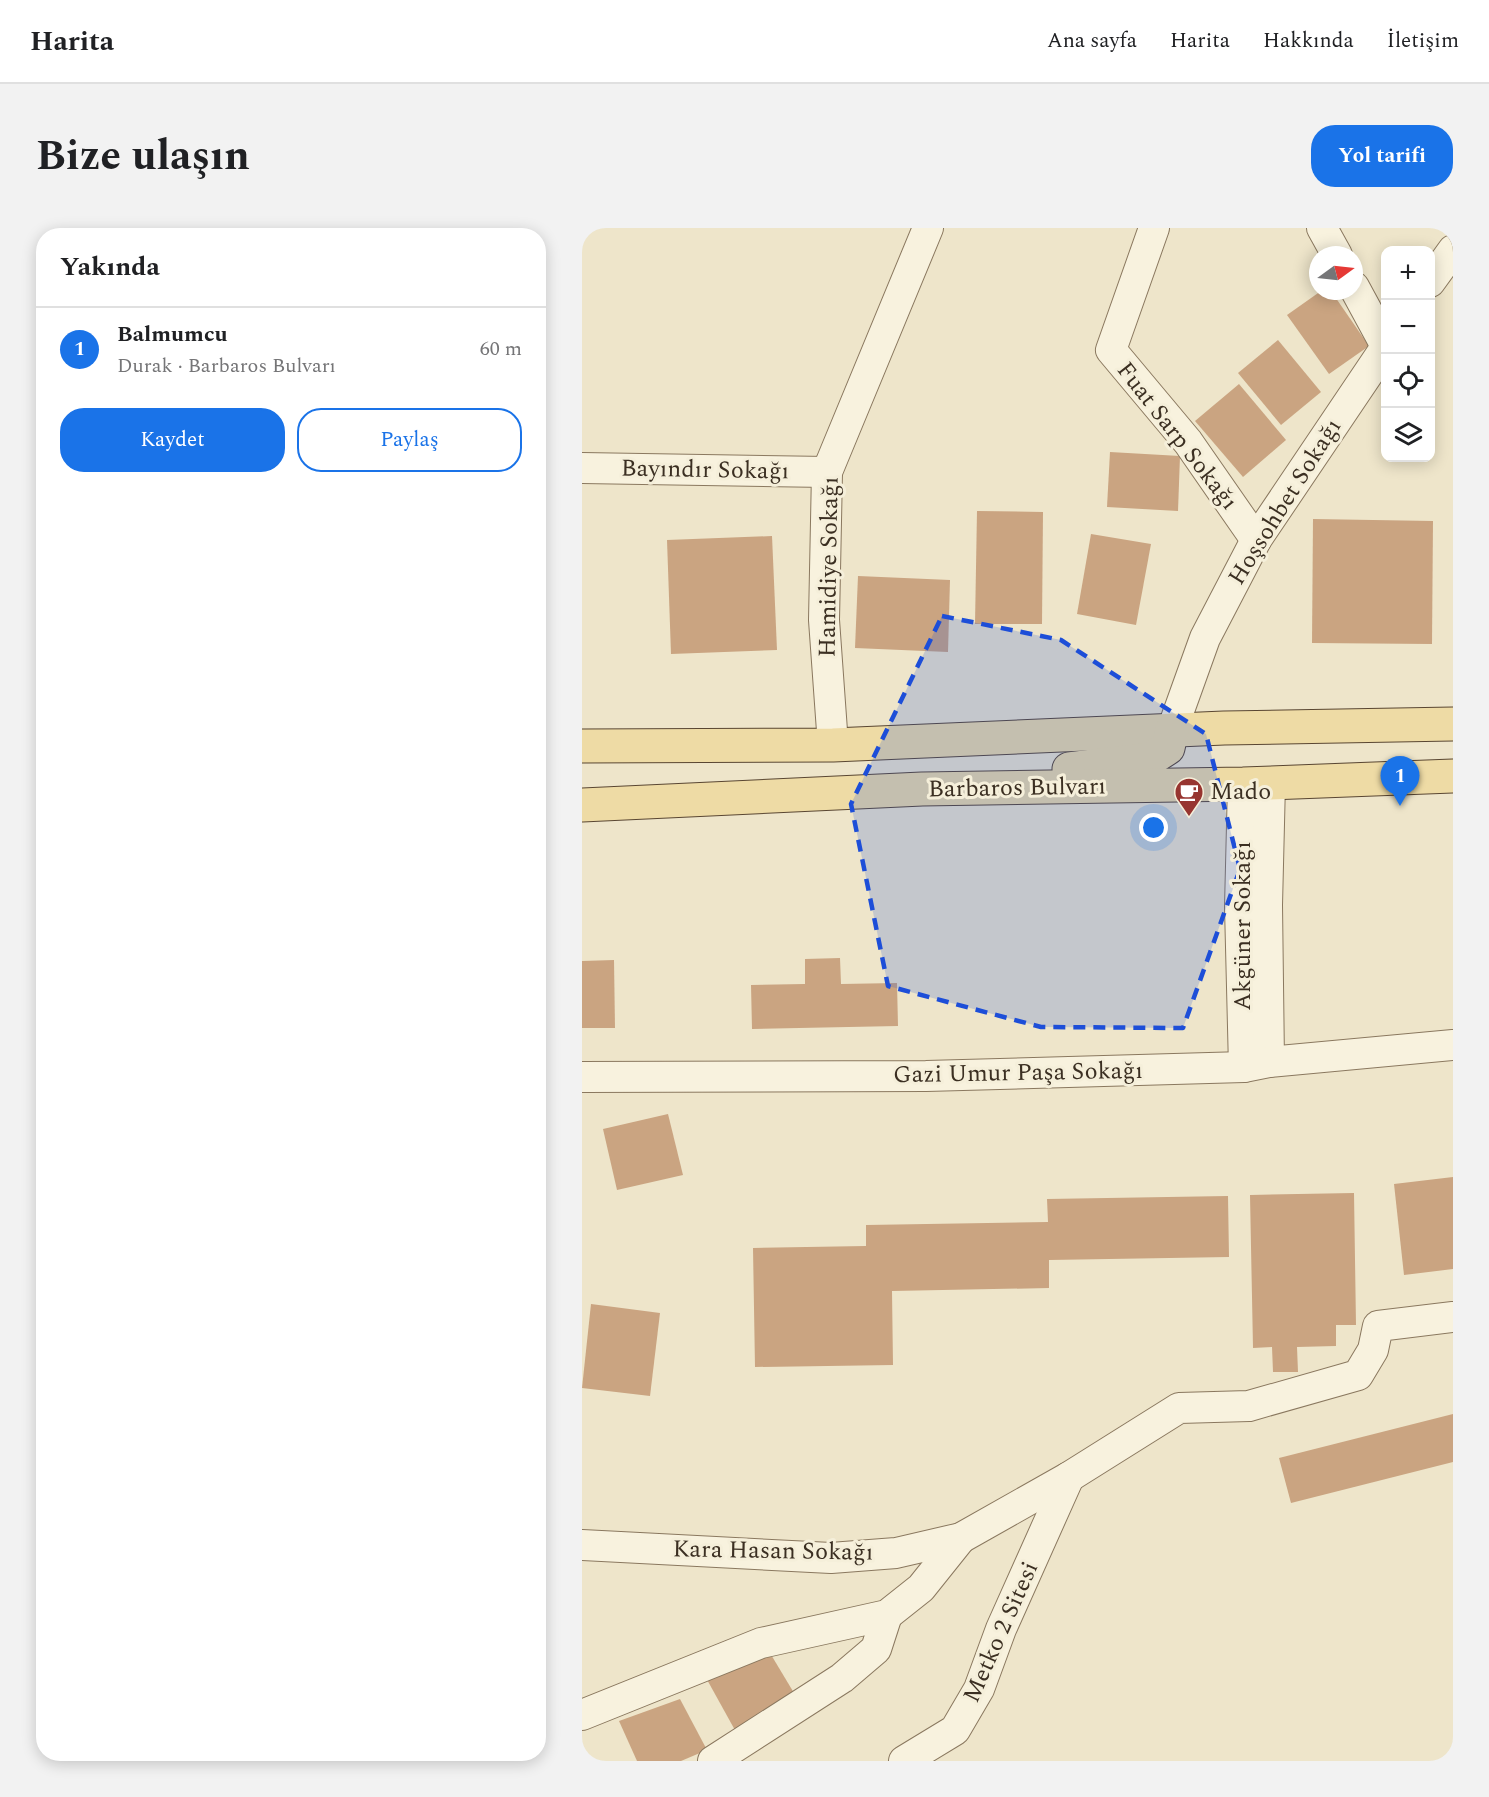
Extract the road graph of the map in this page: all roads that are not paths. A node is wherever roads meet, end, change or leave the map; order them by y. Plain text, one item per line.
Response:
1 (928, 228) edge
2 (1154, 228) edge
3 (1322, 228) edge
4 (1332, 246) edge
5 (1453, 250) edge
6 (1435, 276) edge
7 (1361, 300) edge
8 (1381, 338) edge
9 (1381, 354) edge
10 (582, 468) edge
11 (827, 472) junction
12 (1256, 540) junction
13 (1453, 724) edge
14 (1172, 730) junction
15 (833, 745) junction
16 (582, 746) edge
17 (1453, 776) edge
18 (1256, 783) junction
19 (986, 788) junction
20 (582, 805) edge
21 (1453, 1045) edge
22 (1256, 1065) junction
23 (582, 1077) edge
24 (1453, 1317) edge
25 (1069, 1477) junction
26 (961, 1538) junction
27 (582, 1545) edge
28 (887, 1615) junction
29 (582, 1715) edge
30 (713, 1761) edge
31 (904, 1761) edge

1 - 11 street, Hamidiye Sokağı
2 - 12 street, Fuat Sarp Sokağı
3 - 4 street
5 - 6 street
7 - 8 street
9 - 12 street, Hoşsohbet Sokağı
10 - 11 street, Bayındır Sokağı
11 - 15 street, Hamidiye Sokağı
12 - 14 street, Hoşsohbet Sokağı
13 - 14 main road, Barbaros Bulvarı
14 - 15 main road, Barbaros Bulvarı
14 - 19 main road
15 - 16 main road, Barbaros Bulvarı
17 - 18 main road, Barbaros Bulvarı
18 - 19 main road, Barbaros Bulvarı
18 - 22 street, Akgüner Sokağı
19 - 20 main road, Barbaros Bulvarı
21 - 22 street, Gazi Umur Paşa Sokağı
22 - 23 street, Gazi Umur Paşa Sokağı
24 - 25 street
25 - 26 street
25 - 31 street, Metko 2 Sitesi
26 - 27 street, Kara Hasan Sokağı
26 - 28 street
28 - 29 street
28 - 30 street

